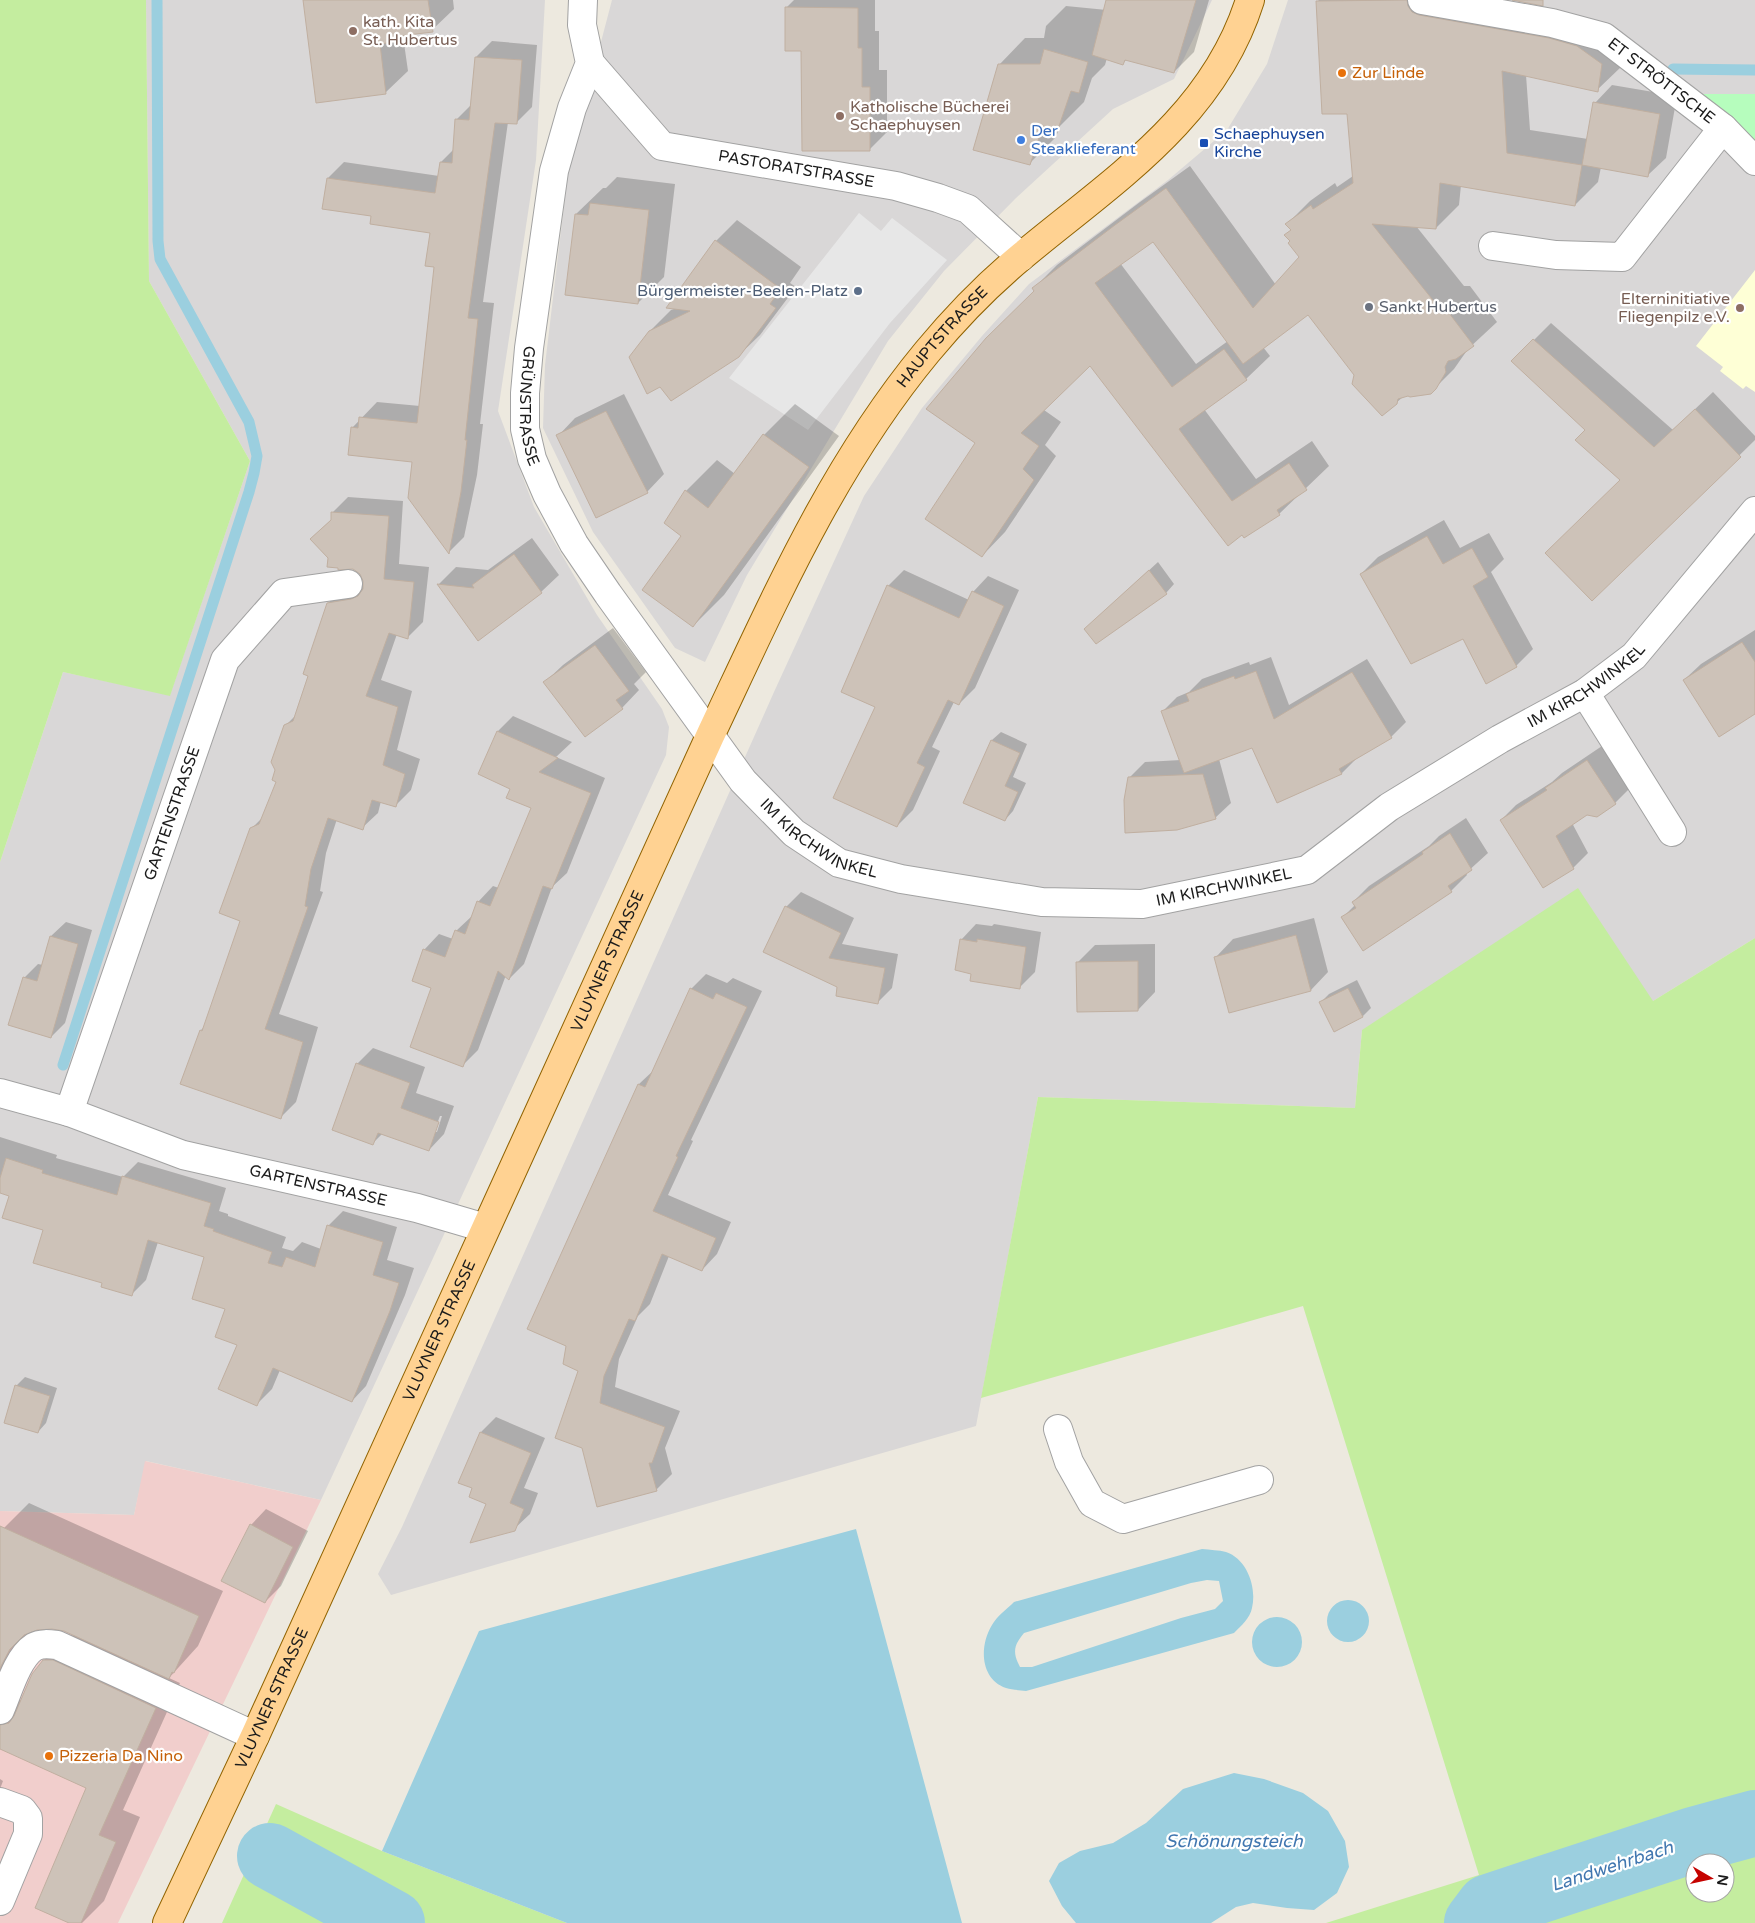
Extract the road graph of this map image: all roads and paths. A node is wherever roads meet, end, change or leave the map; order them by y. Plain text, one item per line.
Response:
1 (583, 0) edge
2 (1250, 0) edge
3 (1422, 0) edge
4 (590, 63) junction
5 (1724, 128) junction
6 (1755, 161) edge
7 (1493, 246) dead end
8 (1021, 257) junction
9 (1755, 511) edge
10 (348, 584) dead end
11 (1585, 693) junction
12 (710, 736) junction
13 (1672, 832) dead end
14 (0, 1093) edge
15 (69, 1112) junction
16 (485, 1228) junction
17 (1058, 1429) dead end
18 (1259, 1480) dead end
19 (0, 1710) edge
20 (255, 1736) junction
21 (0, 1802) edge
22 (0, 1901) edge
23 (167, 1923) edge

1 - 4 street
2 - 8 main road, HAUPTSTRASSE
3 - 5 street, ET STRÖTTSCHE
4 - 8 street, PASTORATSTRASSE
4 - 12 street, GRÜNSTRASSE
5 - 6 street, ET STRÖTTSCHE
5 - 7 street, ET STRÖTTSCHE
8 - 12 main road, HAUPTSTRASSE
9 - 11 street, IM KIRCHWINKEL
10 - 15 street, GARTENSTRASSE
11 - 12 street, IM KIRCHWINKEL
11 - 13 street
12 - 16 main road, VLUYNER STRASSE
14 - 15 street, GARTENSTRASSE
15 - 16 street, GARTENSTRASSE
16 - 20 main road, VLUYNER STRASSE
17 - 18 street
19 - 20 street
20 - 23 main road, VLUYNER STRASSE
21 - 22 street

